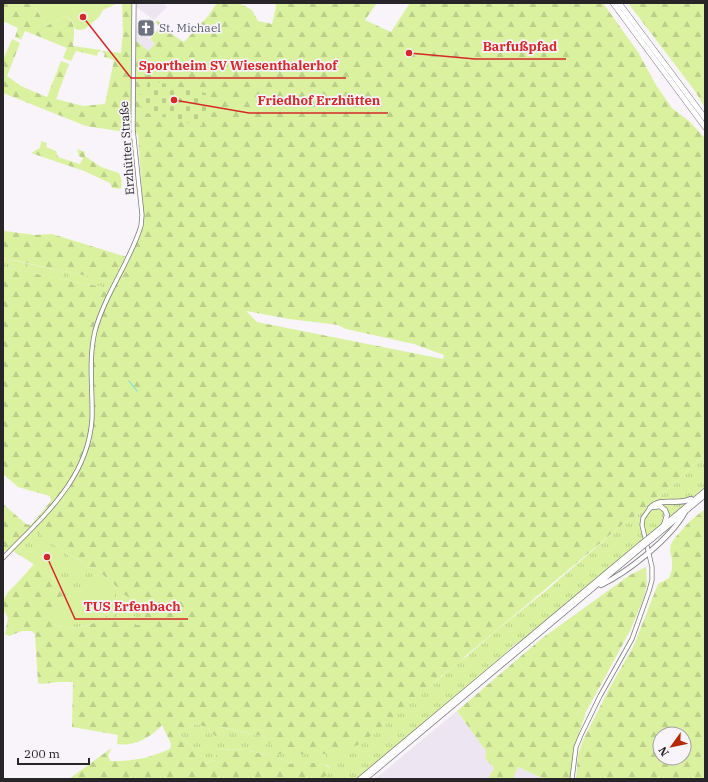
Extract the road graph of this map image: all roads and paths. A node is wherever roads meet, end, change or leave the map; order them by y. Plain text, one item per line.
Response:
1 (134, 3) edge
2 (613, 3) edge
3 (619, 3) edge
4 (705, 118) edge
5 (705, 126) edge
6 (705, 491) edge
7 (705, 495) edge
8 (697, 498) junction
9 (650, 508) junction
10 (685, 512) junction
11 (663, 526) junction
12 (651, 538) junction
13 (642, 546) junction
14 (650, 552) junction
15 (3, 558) edge
16 (594, 588) junction
17 (360, 779) edge
18 (365, 779) edge
19 (572, 779) edge

1 - 15 street, Erzhütter Straße
2 - 5 highway
3 - 4 highway
6 - 8 highway
7 - 10 highway
8 - 9 highway
8 - 11 highway
9 - 11 highway
9 - 14 street
10 - 12 highway
10 - 14 highway
11 - 12 highway
12 - 13 highway, bridge
13 - 16 highway
13 - 17 highway
14 - 16 highway
14 - 19 street
16 - 18 highway

